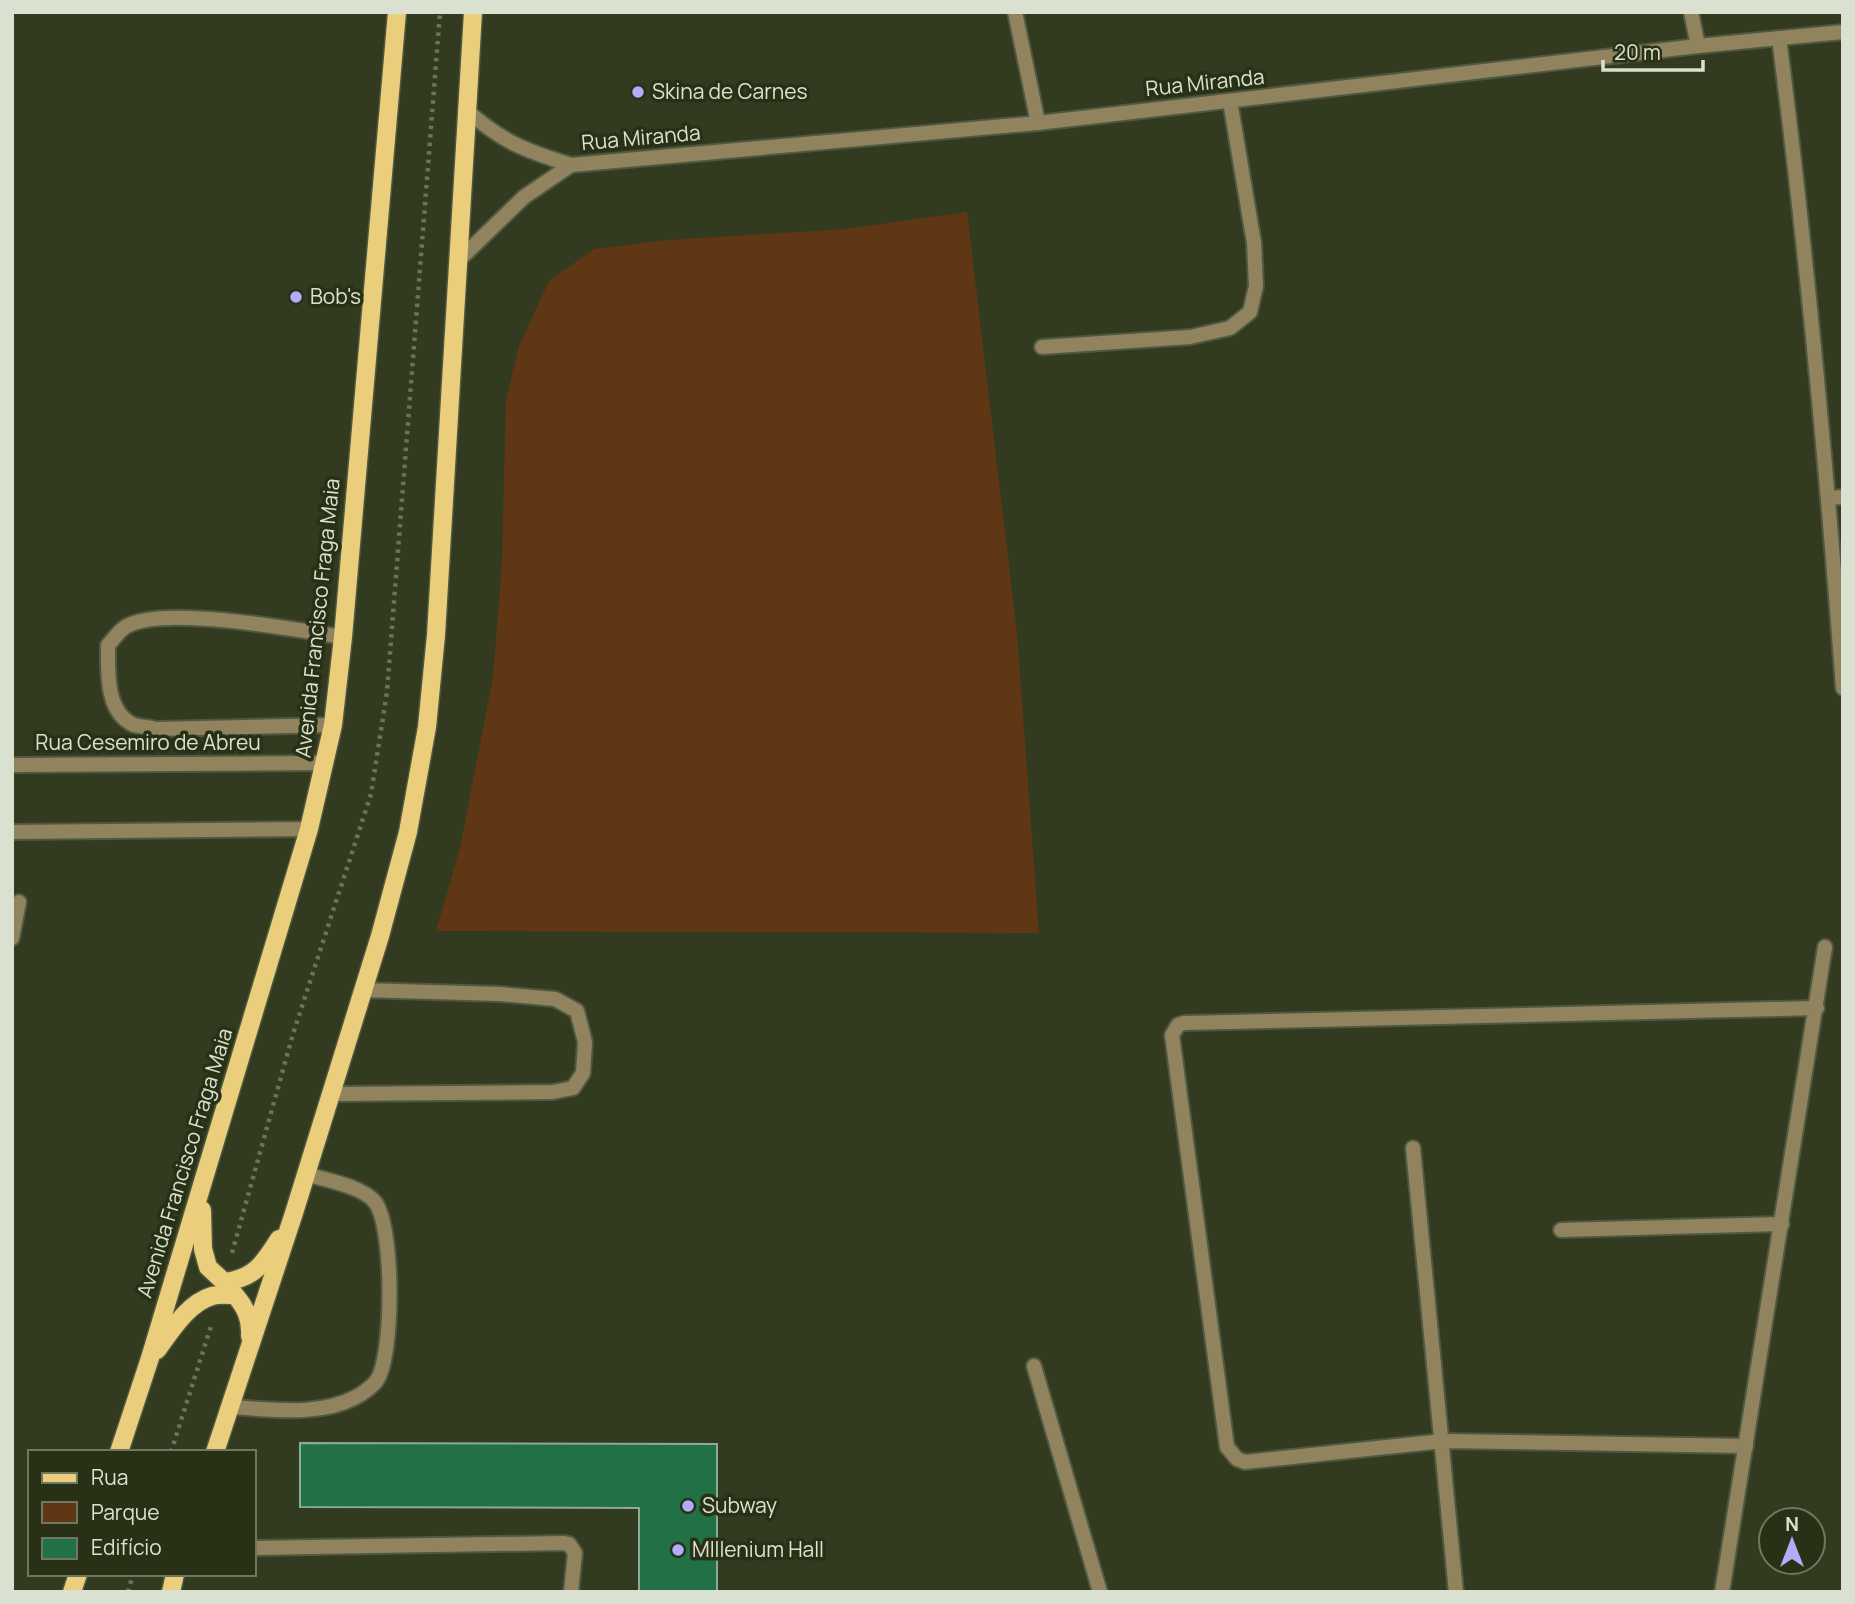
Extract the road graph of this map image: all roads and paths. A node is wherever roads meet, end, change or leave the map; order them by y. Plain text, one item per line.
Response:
1 (397, 12) edge
2 (473, 12) edge
3 (1015, 12) edge
4 (1691, 12) edge
5 (1843, 32) edge
6 (1779, 38) junction
7 (1698, 46) junction
8 (1230, 102) junction
9 (466, 110) junction
10 (1038, 122) junction
11 (571, 165) junction
12 (460, 259) junction
13 (1042, 347) dead end
14 (1836, 498) edge
15 (342, 637) junction
16 (1843, 688) edge
17 (333, 725) junction
18 (326, 762) junction
19 (12, 765) edge
20 (309, 829) junction
21 (12, 832) edge
22 (19, 902) dead end
23 (12, 938) edge
24 (1825, 947) dead end
25 (363, 990) junction
26 (1817, 1008) junction
27 (331, 1094) junction
28 (1413, 1148) dead end
29 (306, 1174) junction
30 (204, 1179) junction
31 (294, 1213) junction
32 (1782, 1224) junction
33 (1561, 1230) dead end
34 (248, 1351) junction
35 (150, 1358) junction
36 (1034, 1366) dead end
37 (229, 1407) junction
38 (1443, 1441) junction
39 (1746, 1446) junction
40 (120, 1450) edge
41 (216, 1450) edge
42 (256, 1548) edge
43 (571, 1592) edge
44 (1100, 1592) edge
45 (1456, 1592) edge
46 (1722, 1592) edge

1 - 15 main road, Avenida Francisco Fraga Maia
2 - 9 main road
3 - 10 street
4 - 7 street
5 - 6 street, Rua Miranda
6 - 7 street, Rua Miranda
6 - 14 street
7 - 8 street, Rua Miranda
8 - 10 street, Rua Miranda
8 - 13 street
9 - 11 street, Rua Miranda
9 - 12 main road
10 - 11 street, Rua Miranda
11 - 12 street, Rua Miranda
12 - 25 main road
14 - 16 street
15 - 17 main road, Avenida Francisco Fraga Maia
15 - 17 street
17 - 18 main road, Avenida Francisco Fraga Maia
18 - 19 street, Rua Cesemiro de Abreu
18 - 20 main road, Avenida Francisco Fraga Maia
20 - 21 street
20 - 30 main road, Avenida Francisco Fraga Maia
22 - 23 street
24 - 26 street
25 - 27 main road
25 - 27 street
26 - 32 street
26 - 38 street
27 - 29 main road
28 - 38 street
29 - 31 main road
29 - 37 street
30 - 31 main road
30 - 35 main road, Avenida Francisco Fraga Maia
31 - 34 main road
32 - 33 street
32 - 39 street
34 - 35 main road
34 - 37 main road
35 - 40 main road, Avenida Francisco Fraga Maia
36 - 44 street
37 - 41 main road
38 - 39 street
38 - 45 street
39 - 46 street
42 - 43 street

